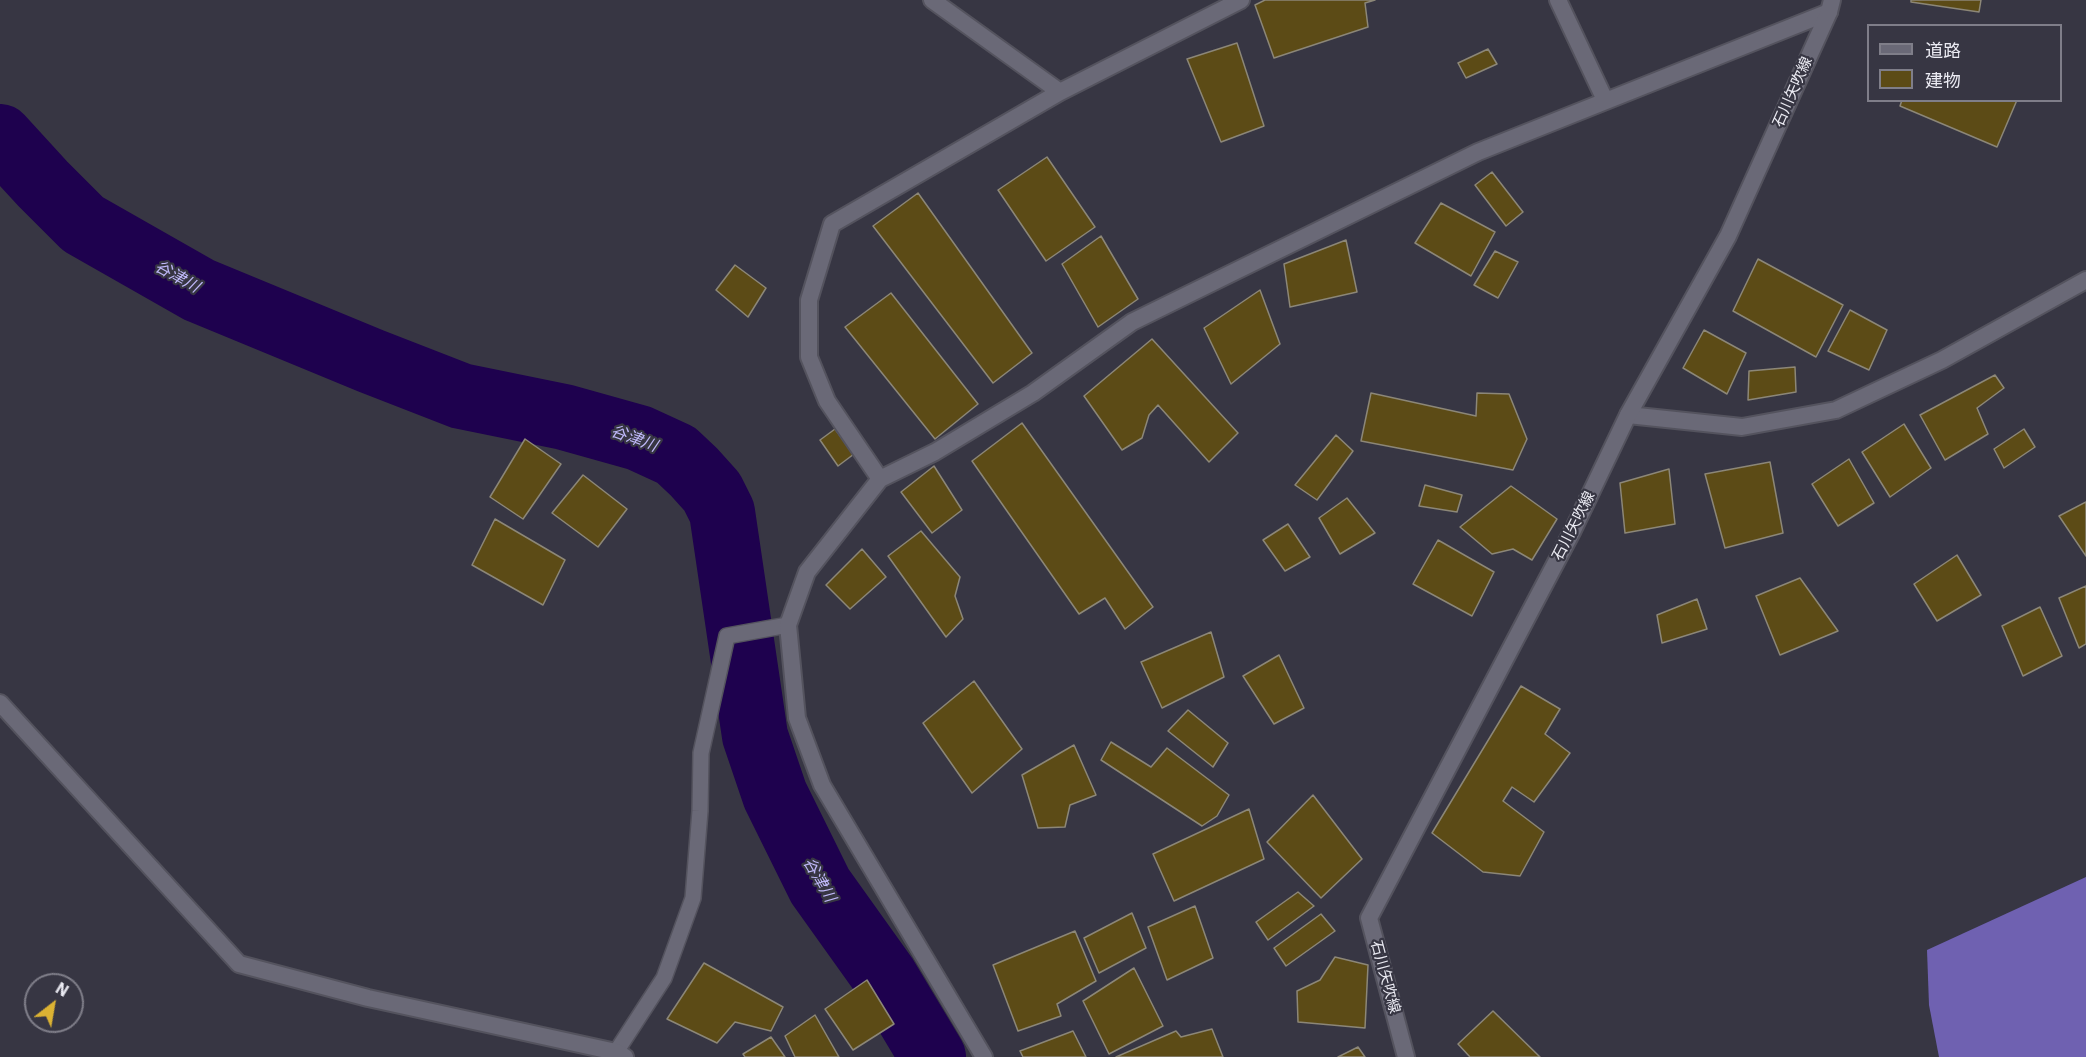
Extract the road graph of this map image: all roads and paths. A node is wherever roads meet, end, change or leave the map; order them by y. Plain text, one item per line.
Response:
1 (932, 0) edge
2 (1241, 0) edge
3 (1558, 0) edge
4 (1830, 6) edge
5 (1060, 92) junction
6 (1605, 100) junction
7 (2086, 280) edge
8 (1628, 415) junction
9 (880, 479) junction
10 (788, 625) junction
11 (0, 702) edge
12 (621, 1055) edge
13 (984, 1057) edge
14 (1406, 1057) edge

1 - 5 street
2 - 5 street
3 - 6 street
4 - 6 street
4 - 8 street, 石川矢吹線
5 - 9 street
6 - 9 street
7 - 8 street
8 - 14 street, 石川矢吹線
9 - 10 street
10 - 12 lane
10 - 13 street
11 - 12 street

